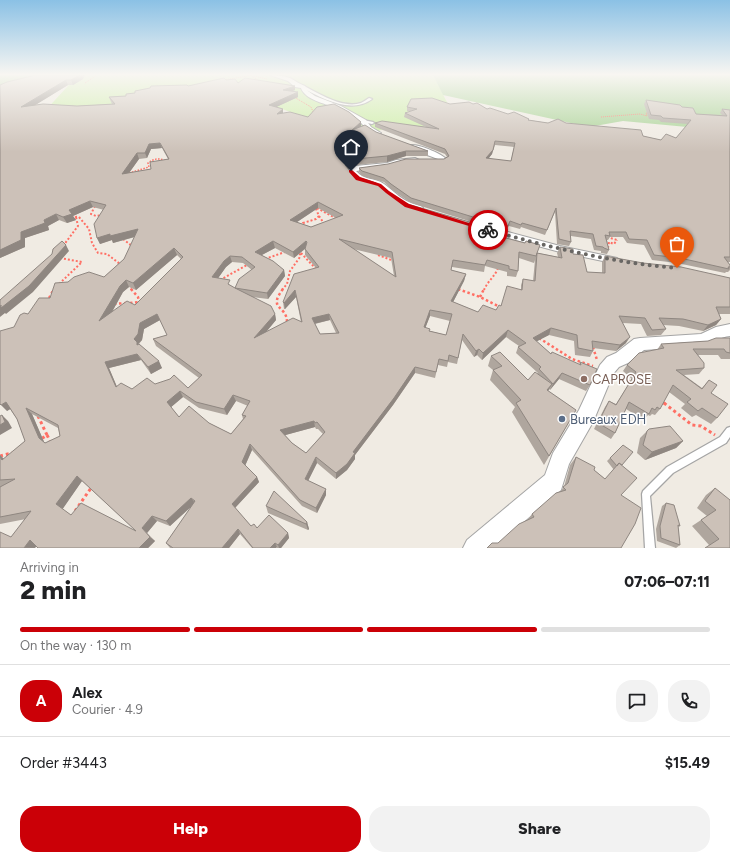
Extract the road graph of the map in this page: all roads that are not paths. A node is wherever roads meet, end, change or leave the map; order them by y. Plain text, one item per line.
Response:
1 (322, 101) edge
2 (334, 101) edge
3 (368, 101) edge
4 (364, 121) junction
5 (372, 123) dead end
6 (382, 136) edge
7 (404, 144) edge
8 (430, 212) edge
9 (476, 227) edge
10 (626, 262) edge
11 (730, 330) edge
12 (730, 431) edge
13 (475, 548) edge
14 (650, 548) edge

1 - 4 street
2 - 3 lane
4 - 5 lane
4 - 6 street
7 - 8 street
9 - 10 street
11 - 13 street
12 - 14 lane

